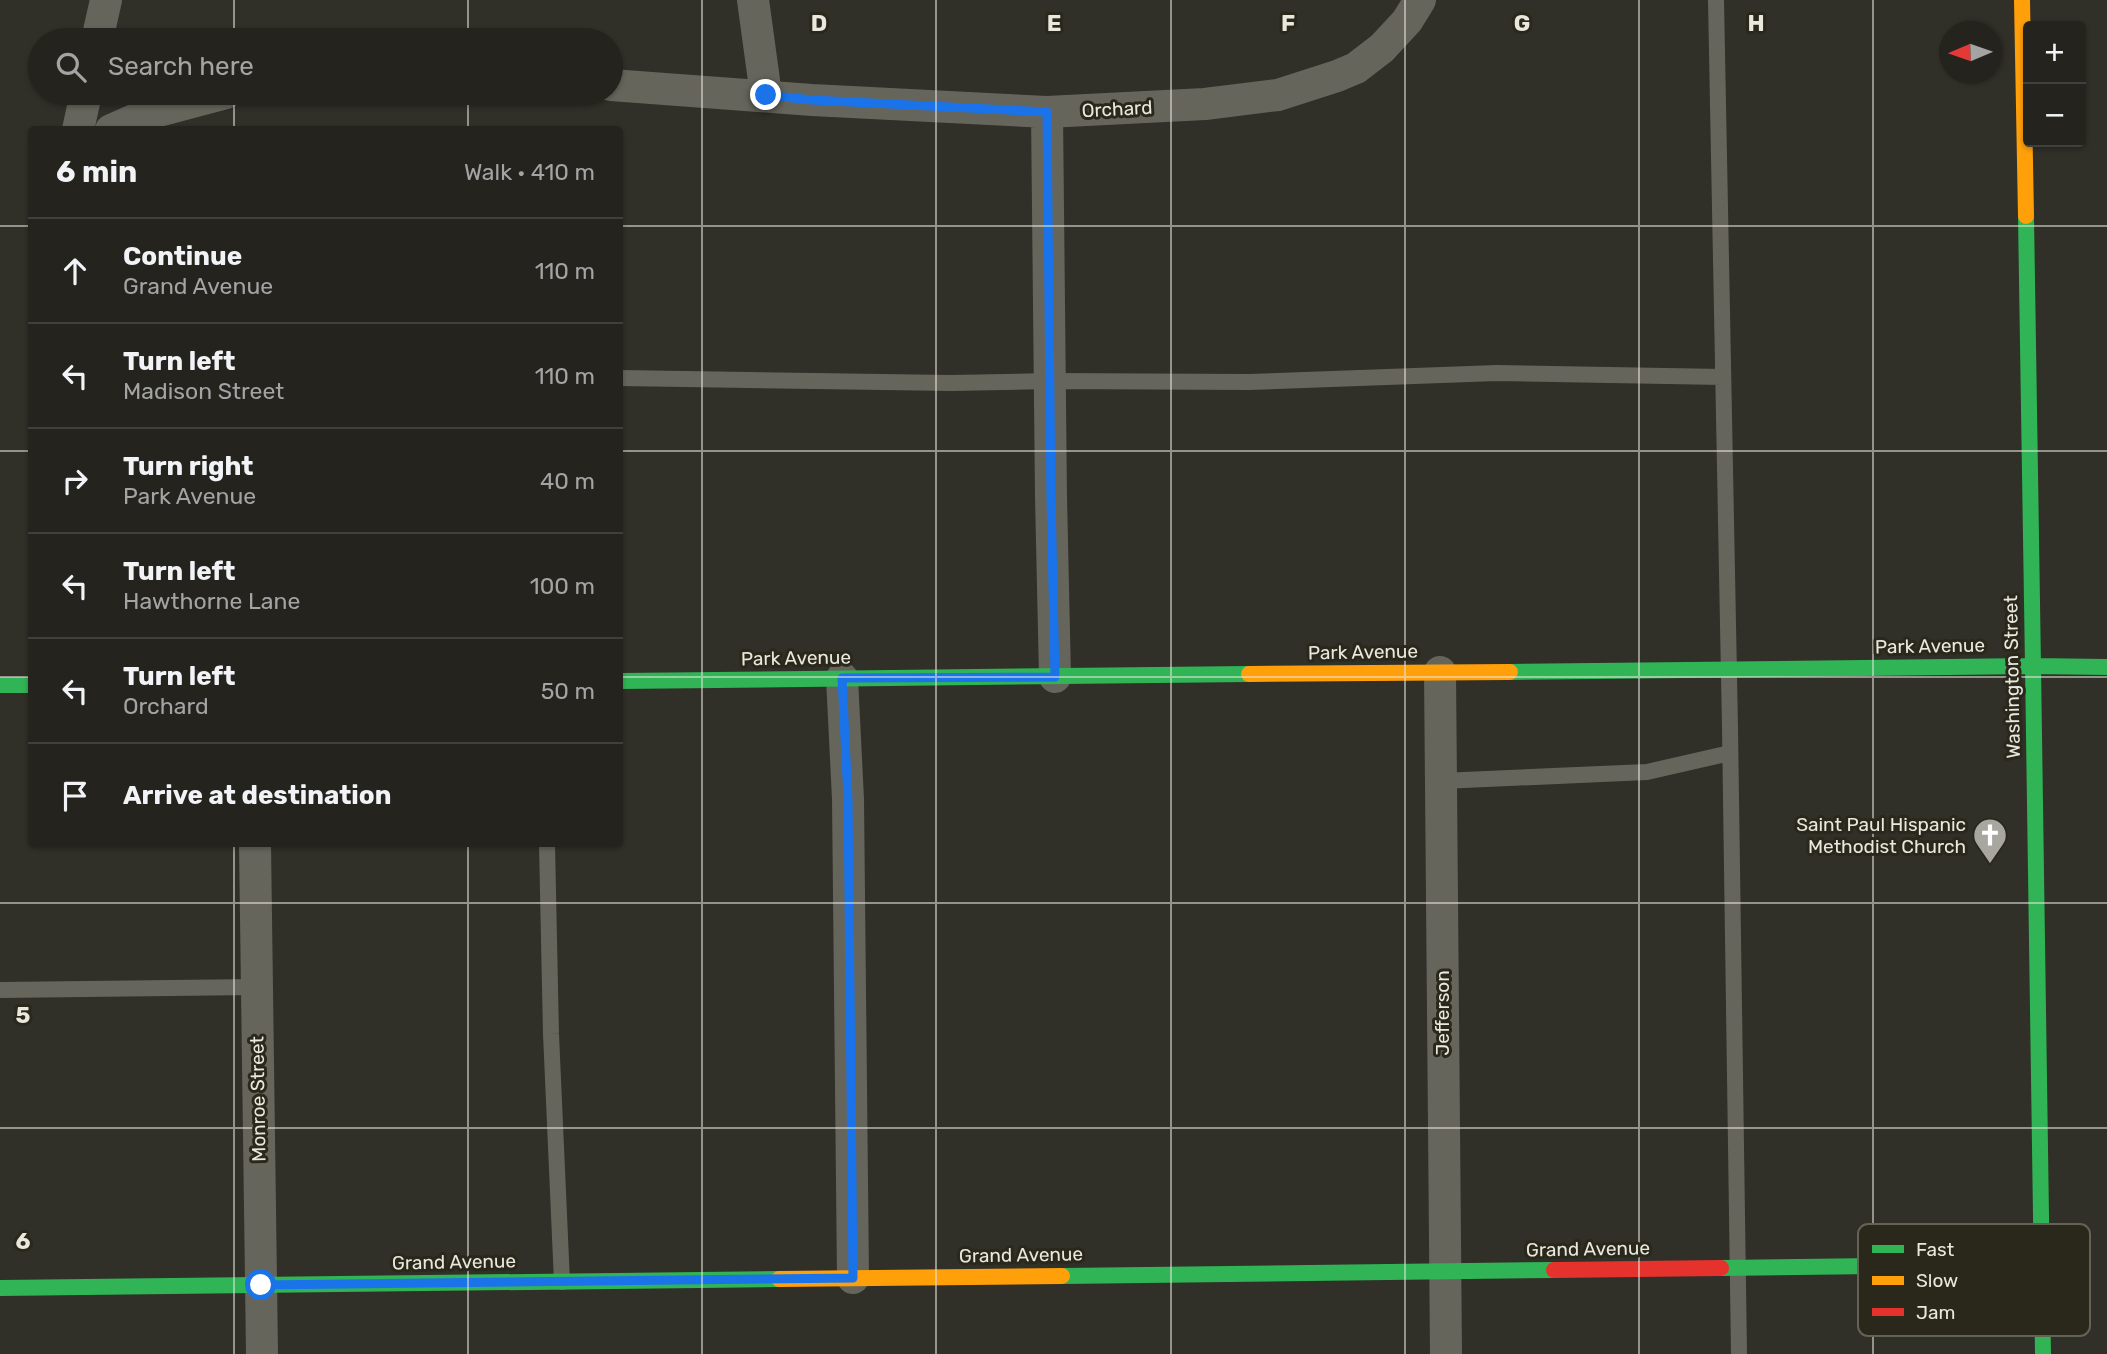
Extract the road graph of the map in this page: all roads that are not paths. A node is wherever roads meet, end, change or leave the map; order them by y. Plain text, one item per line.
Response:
1 (106, 0) edge
2 (753, 0) edge
3 (1420, 0) edge
4 (1716, 0) edge
5 (2022, 0) edge
6 (100, 28) edge
7 (623, 86) edge
8 (766, 95) junction
9 (83, 105) edge
10 (181, 105) edge
11 (1047, 112) junction
12 (79, 126) edge
13 (120, 126) edge
14 (1723, 377) junction
15 (623, 378) edge
16 (1050, 381) junction
17 (2033, 666) junction
18 (2107, 667) edge
19 (1728, 669) junction
20 (1440, 672) junction
21 (1055, 677) junction
22 (842, 678) junction
23 (623, 681) edge
24 (0, 685) edge
25 (28, 685) edge
26 (1731, 753) junction
27 (1441, 781) junction
28 (254, 847) edge
29 (547, 847) edge
30 (256, 987) junction
31 (0, 990) edge
32 (2041, 1224) edge
33 (1858, 1266) edge
34 (1736, 1268) junction
35 (1444, 1271) junction
36 (853, 1278) junction
37 (562, 1282) junction
38 (261, 1285) junction
39 (0, 1288) edge
40 (2043, 1336) edge
41 (262, 1354) edge
42 (1446, 1354) edge
43 (1739, 1354) edge
44 (2043, 1354) edge

1 - 6 street
2 - 8 street
3 - 11 street, Orchard
4 - 14 lane
5 - 17 main road, Washington Street
7 - 8 street, Orchard
8 - 11 street, Orchard
9 - 12 street
10 - 13 street
11 - 16 street
14 - 16 lane
14 - 19 lane
15 - 16 lane
16 - 21 street
17 - 18 main road, Park Avenue
17 - 19 main road, Park Avenue
17 - 32 main road, Washington Street
19 - 20 main road, Park Avenue
19 - 26 lane
20 - 21 main road, Park Avenue
20 - 27 street, Jefferson
21 - 22 main road, Park Avenue
22 - 23 main road, Park Avenue
22 - 36 street
24 - 25 main road
26 - 27 lane
26 - 34 lane
27 - 35 street, Jefferson
28 - 30 street, Monroe Street
29 - 37 lane
30 - 31 lane
30 - 38 street, Monroe Street
33 - 34 main road, Grand Avenue
34 - 35 main road, Grand Avenue
34 - 43 lane
35 - 36 main road, Grand Avenue
35 - 42 street, Jefferson
36 - 37 main road, Grand Avenue
37 - 38 main road, Grand Avenue
38 - 39 main road, Grand Avenue
38 - 41 street, Monroe Street
40 - 44 main road, Washington Street

